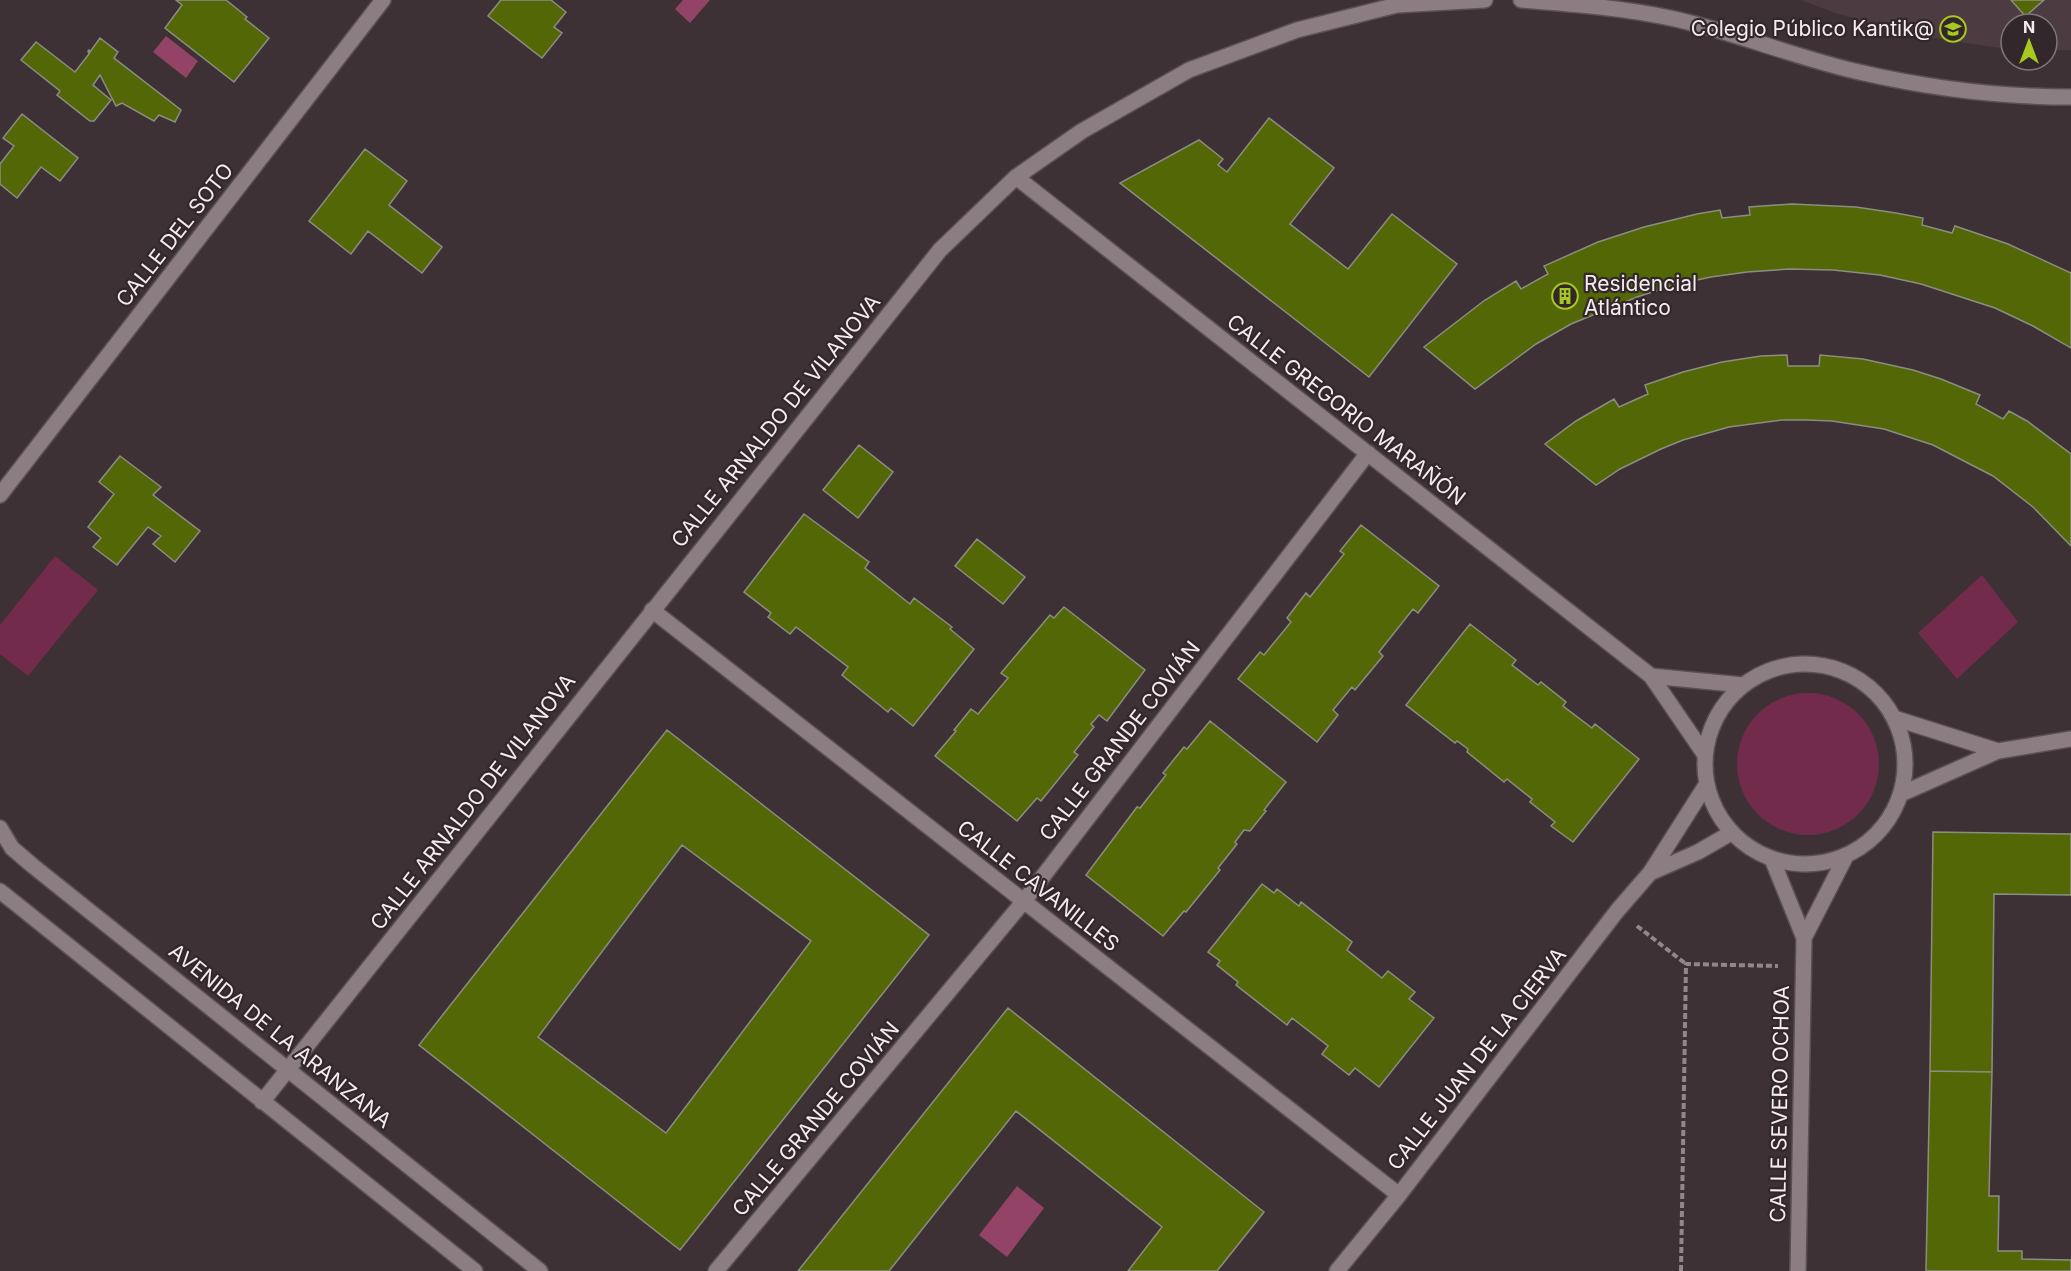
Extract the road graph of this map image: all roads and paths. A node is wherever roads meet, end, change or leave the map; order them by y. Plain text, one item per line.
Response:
1 (383, 0) edge
2 (1485, 0) edge
3 (1521, 0) edge
4 (2071, 97) edge
5 (1016, 177) junction
6 (1368, 453) junction
7 (0, 495) edge
8 (652, 610) junction
9 (1651, 676) junction
10 (1743, 685) junction
11 (1894, 718) junction
12 (2071, 739) edge
13 (1998, 751) junction
14 (1705, 755) junction
15 (1706, 784) junction
16 (1901, 794) junction
17 (0, 828) edge
18 (1731, 833) junction
19 (1846, 856) junction
20 (1772, 859) junction
21 (1650, 873) junction
22 (0, 891) edge
23 (1024, 901) junction
24 (1617, 911) junction
25 (1804, 938) junction
26 (1686, 964) junction
27 (1803, 967) junction
28 (287, 1069) junction
29 (262, 1102) junction
30 (1399, 1195) junction
31 (475, 1271) edge
32 (540, 1271) edge
33 (716, 1271) edge
34 (1337, 1271) edge
35 (1681, 1271) edge
36 (1798, 1271) edge

1 - 7 street, CALLE DEL SOTO
2 - 5 street, CALLE ARNALDO DE VILANOVA
3 - 4 street
5 - 6 street, CALLE GREGORIO MARAÑÓN
5 - 8 street, CALLE ARNALDO DE VILANOVA
6 - 9 street, CALLE GREGORIO MARAÑÓN
6 - 23 street, CALLE GRANDE COVIÁN
8 - 23 street, CALLE CAVANILLES
8 - 28 street, CALLE ARNALDO DE VILANOVA
9 - 10 street
9 - 14 street, CALLE GREGORIO MARAÑÓN
10 - 11 street
10 - 14 street
11 - 13 street
11 - 16 street
12 - 13 street
13 - 16 street
14 - 15 street
15 - 18 street
15 - 21 street, CALLE JUAN DE LA CIERVA
16 - 19 street
17 - 28 street, AVENIDA DE LA ARANZANA
18 - 20 street
18 - 21 street, CALLE JUAN DE LA CIERVA
19 - 20 street
19 - 25 street, CALLE SEVERO OCHOA
20 - 25 street, CALLE SEVERO OCHOA
21 - 24 street, CALLE JUAN DE LA CIERVA
22 - 29 street
23 - 30 street, CALLE CAVANILLES
23 - 33 street, CALLE GRANDE COVIÁN
24 - 26 path
24 - 30 street, CALLE JUAN DE LA CIERVA
25 - 27 street, CALLE SEVERO OCHOA
26 - 27 path
26 - 35 path
27 - 36 street, CALLE SEVERO OCHOA
28 - 29 street, CALLE ARNALDO DE VILANOVA
28 - 32 street, AVENIDA DE LA ARANZANA
29 - 31 street
30 - 34 street, CALLE JUAN DE LA CIERVA

